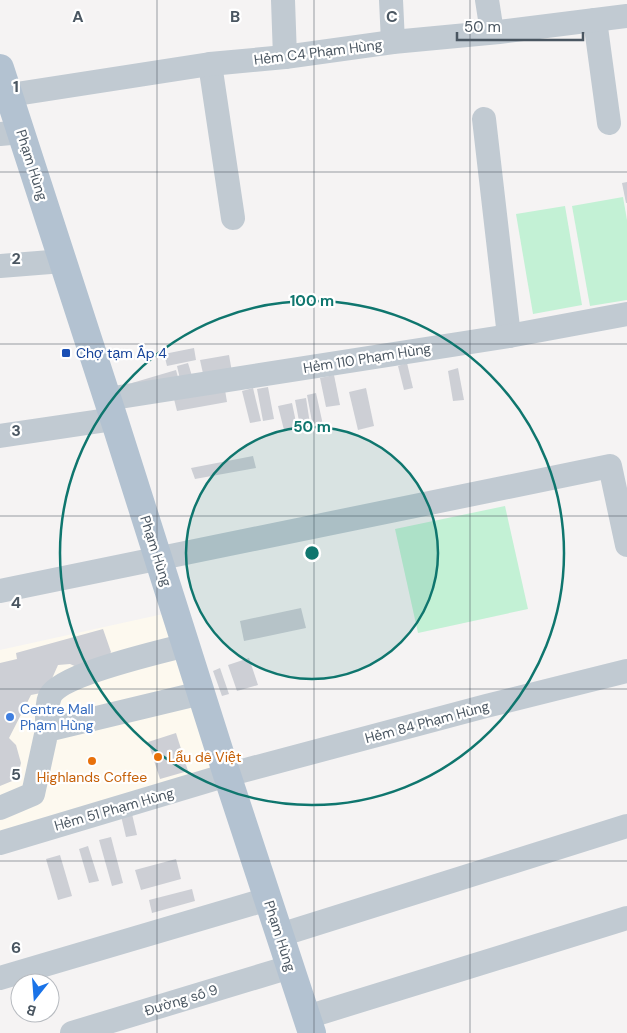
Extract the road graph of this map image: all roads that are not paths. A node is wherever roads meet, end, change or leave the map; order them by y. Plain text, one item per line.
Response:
1 (283, 0) edge
2 (391, 0) edge
3 (487, 0) edge
4 (627, 16) edge
5 (596, 20) junction
6 (492, 32) junction
7 (393, 42) junction
8 (285, 57) junction
9 (210, 64) junction
10 (0, 68) edge
11 (10, 95) junction
12 (484, 119) dead end
13 (609, 123) dead end
14 (11, 133) edge
15 (233, 218) dead end
16 (63, 261) junction
17 (0, 266) edge
18 (627, 314) edge
19 (509, 336) junction
20 (110, 409) junction
21 (0, 436) edge
22 (627, 545) edge
23 (158, 558) junction
24 (0, 591) edge
25 (186, 645) junction
26 (627, 671) edge
27 (201, 692) junction
28 (47, 730) junction
29 (227, 776) junction
30 (0, 808) edge
31 (627, 826) edge
32 (0, 842) edge
33 (268, 899) junction
34 (627, 918) edge
35 (280, 935) junction
36 (290, 967) junction
37 (0, 978) edge
38 (310, 1025) edge
39 (72, 1033) edge

1 - 8 street
2 - 7 street
3 - 6 street
4 - 5 street, Hẻm C4 Phạm Hùng
5 - 6 street, Hẻm C4 Phạm Hùng
5 - 13 street
6 - 7 street, Hẻm C4 Phạm Hùng
7 - 8 street, Hẻm C4 Phạm Hùng
8 - 9 street, Hẻm C4 Phạm Hùng
9 - 11 street, Hẻm C4 Phạm Hùng
9 - 15 street
10 - 11 main road, Phạm Hùng
11 - 14 main road, Phạm Hùng
12 - 19 street
14 - 16 main road, Phạm Hùng
16 - 17 street
16 - 20 main road, Phạm Hùng
18 - 19 street, Hẻm 110 Phạm Hùng
19 - 20 street, Hẻm 110 Phạm Hùng
20 - 21 street, Hẻm 110 Phạm Hùng
20 - 23 main road, Phạm Hùng
22 - 23 street
23 - 24 street
23 - 25 main road, Phạm Hùng
25 - 27 main road, Phạm Hùng
25 - 28 street
26 - 29 street, Hẻm 84 Phạm Hùng
27 - 28 street
27 - 29 main road, Phạm Hùng
28 - 30 street
29 - 32 street, Hẻm 51 Phạm Hùng
29 - 33 main road, Phạm Hùng
31 - 35 street
33 - 35 main road, Phạm Hùng
33 - 37 street
34 - 38 street
35 - 36 main road, Phạm Hùng
36 - 38 main road, Phạm Hùng
36 - 39 street, Đường số 9

